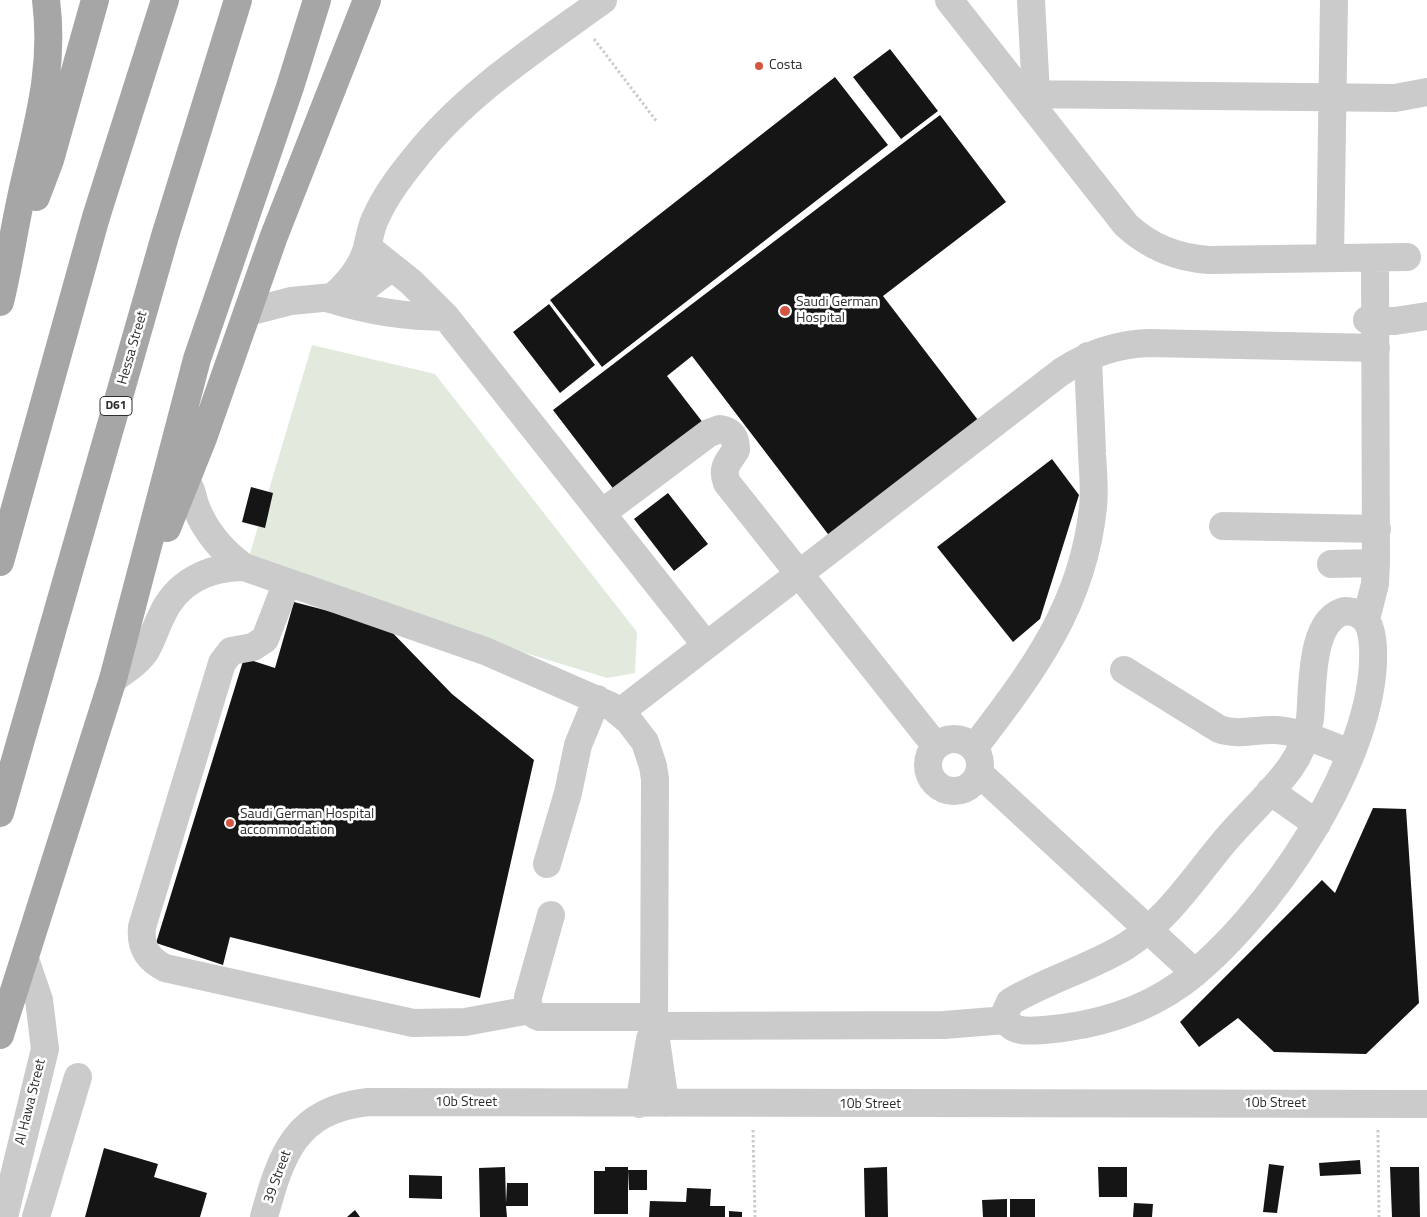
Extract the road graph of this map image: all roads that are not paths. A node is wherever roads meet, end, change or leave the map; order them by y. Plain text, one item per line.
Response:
1 (46, 0) edge
2 (95, 0) edge
3 (165, 0) edge
4 (238, 0) edge
5 (317, 0) edge
6 (332, 0) edge
7 (367, 0) edge
8 (604, 0) edge
9 (950, 0) edge
10 (1031, 0) edge
11 (1334, 0) edge
12 (290, 87) junction
13 (1427, 92) edge
14 (1030, 94) junction
15 (1332, 97) junction
16 (1395, 98) junction
17 (1427, 109) edge
18 (367, 247) junction
19 (1407, 257) dead end
20 (11, 258) junction
21 (1330, 258) junction
22 (1375, 258) junction
23 (392, 266) junction
24 (330, 298) junction
25 (0, 302) edge
26 (249, 310) junction
27 (1427, 316) edge
28 (446, 317) junction
29 (1379, 321) junction
30 (1427, 332) edge
31 (1376, 348) junction
32 (1088, 356) junction
33 (186, 482) junction
34 (602, 513) junction
35 (1223, 526) dead end
36 (1377, 529) junction
37 (0, 562) edge
38 (1376, 563) junction
39 (1332, 564) dead end
40 (244, 567) junction
41 (798, 574) junction
42 (287, 582) junction
43 (128, 619) junction
44 (1366, 619) junction
45 (706, 645) junction
46 (1124, 670) dead end
47 (112, 678) junction
48 (609, 706) junction
49 (1306, 736) junction
50 (935, 745) junction
51 (1350, 753) junction
52 (976, 760) junction
53 (1270, 791) junction
54 (0, 813) edge
55 (1317, 824) junction
56 (547, 864) dead end
57 (551, 915) dead end
58 (1149, 929) junction
59 (25, 958) junction
60 (1195, 973) junction
61 (530, 1010) junction
62 (1006, 1020) junction
63 (654, 1021) junction
64 (0, 1035) edge
65 (78, 1077) dead end
66 (652, 1104) junction
67 (1427, 1104) edge
68 (317, 1117) joint
69 (4, 1217) edge
70 (36, 1217) edge
71 (264, 1217) edge

1 - 20 main road
2 - 20 main road
3 - 37 main road
4 - 54 main road, Hessa Street / D61
5 - 12 main road
6 - 12 main road
7 - 26 main road
8 - 18 street
9 - 14 street
10 - 14 street
11 - 15 street
12 - 43 main road
13 - 16 street
14 - 15 street
14 - 21 street
15 - 16 street
15 - 21 street
16 - 17 street
18 - 23 street
18 - 24 street
19 - 22 street
20 - 25 main road
21 - 22 street
22 - 29 street
23 - 24 street
23 - 28 street
24 - 26 street
24 - 28 street
26 - 33 main road
27 - 29 street
28 - 34 street
29 - 30 street
29 - 31 street
31 - 32 street
31 - 36 street
32 - 41 street
32 - 52 street
33 - 40 street
33 - 43 main road
34 - 41 street
34 - 45 street
35 - 36 street
36 - 38 street
38 - 39 street
38 - 44 street
40 - 42 street
40 - 47 street
41 - 45 street
41 - 50 street
42 - 48 street
42 - 61 street
43 - 47 main road
44 - 49 street
44 - 51 street
45 - 48 street
46 - 49 street
47 - 59 main road
48 - 56 street
48 - 63 street
49 - 51 street
49 - 53 street
50 - 52 street
50 - 52 street
51 - 55 street
52 - 58 street
53 - 55 street
53 - 58 street
55 - 60 street
57 - 61 street
58 - 60 street
58 - 62 street
59 - 64 main road
59 - 69 street, Al Hawa Street
60 - 62 street
61 - 63 street
62 - 63 street
63 - 66 street
65 - 70 street
66 - 67 street, 10b Street
66 - 68 street, 10b Street
68 - 71 street, 39 Street

